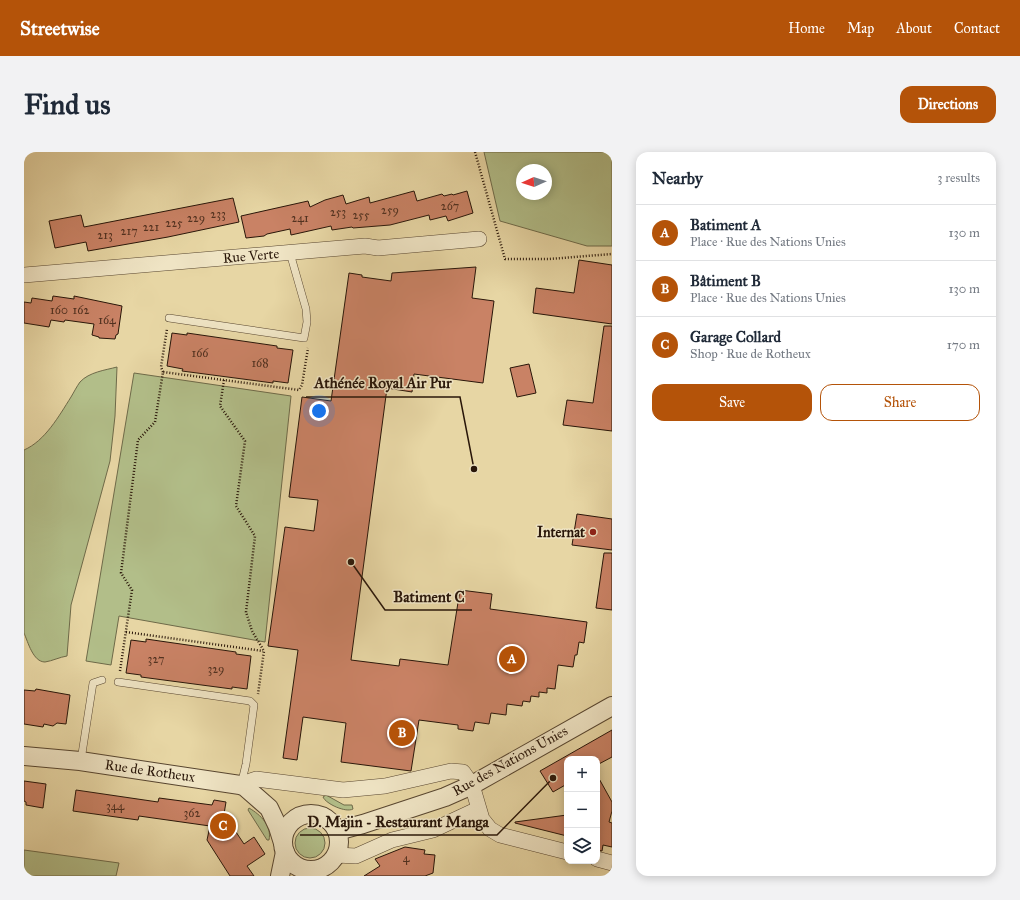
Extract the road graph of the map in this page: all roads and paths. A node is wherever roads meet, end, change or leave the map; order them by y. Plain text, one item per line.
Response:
1 (475, 152) edge
2 (479, 239) dead end
3 (290, 253) junction
4 (612, 254) edge
5 (24, 275) edge
6 (169, 318) joint
7 (304, 338) junction
8 (162, 372) junction
9 (224, 380) junction
10 (126, 632) junction
11 (264, 651) junction
12 (102, 680) dead end
13 (118, 682) joint
14 (254, 705) junction
15 (612, 706) edge
16 (24, 756) edge
17 (80, 761) junction
18 (472, 785) junction
19 (243, 786) junction
20 (268, 808) junction
21 (478, 809) junction
22 (301, 816) junction
23 (337, 831) junction
24 (284, 847) junction
25 (564, 851) edge
26 (336, 855) junction
27 (600, 860) edge
28 (612, 863) edge
29 (308, 873) edge
30 (280, 876) edge

1 - 4 path
2 - 3 street, Rue Verte
3 - 5 street, Rue Verte
3 - 7 lane
6 - 7 lane
6 - 8 path
7 - 9 path
8 - 9 path
8 - 10 path
9 - 11 path
10 - 11 path
10 - 13 path
11 - 14 path
12 - 17 lane
13 - 14 lane
14 - 19 lane
15 - 18 street, Rue des Nations Unies
16 - 17 street, Rue de Rotheux
17 - 19 street, Rue de Rotheux
18 - 19 street
18 - 21 street
18 - 23 street, Rue des Nations Unies
19 - 20 street
20 - 22 street
20 - 24 street
21 - 25 street
21 - 26 street
22 - 23 street
22 - 24 street
23 - 26 street
24 - 29 street
24 - 30 street
26 - 29 street
27 - 28 street

